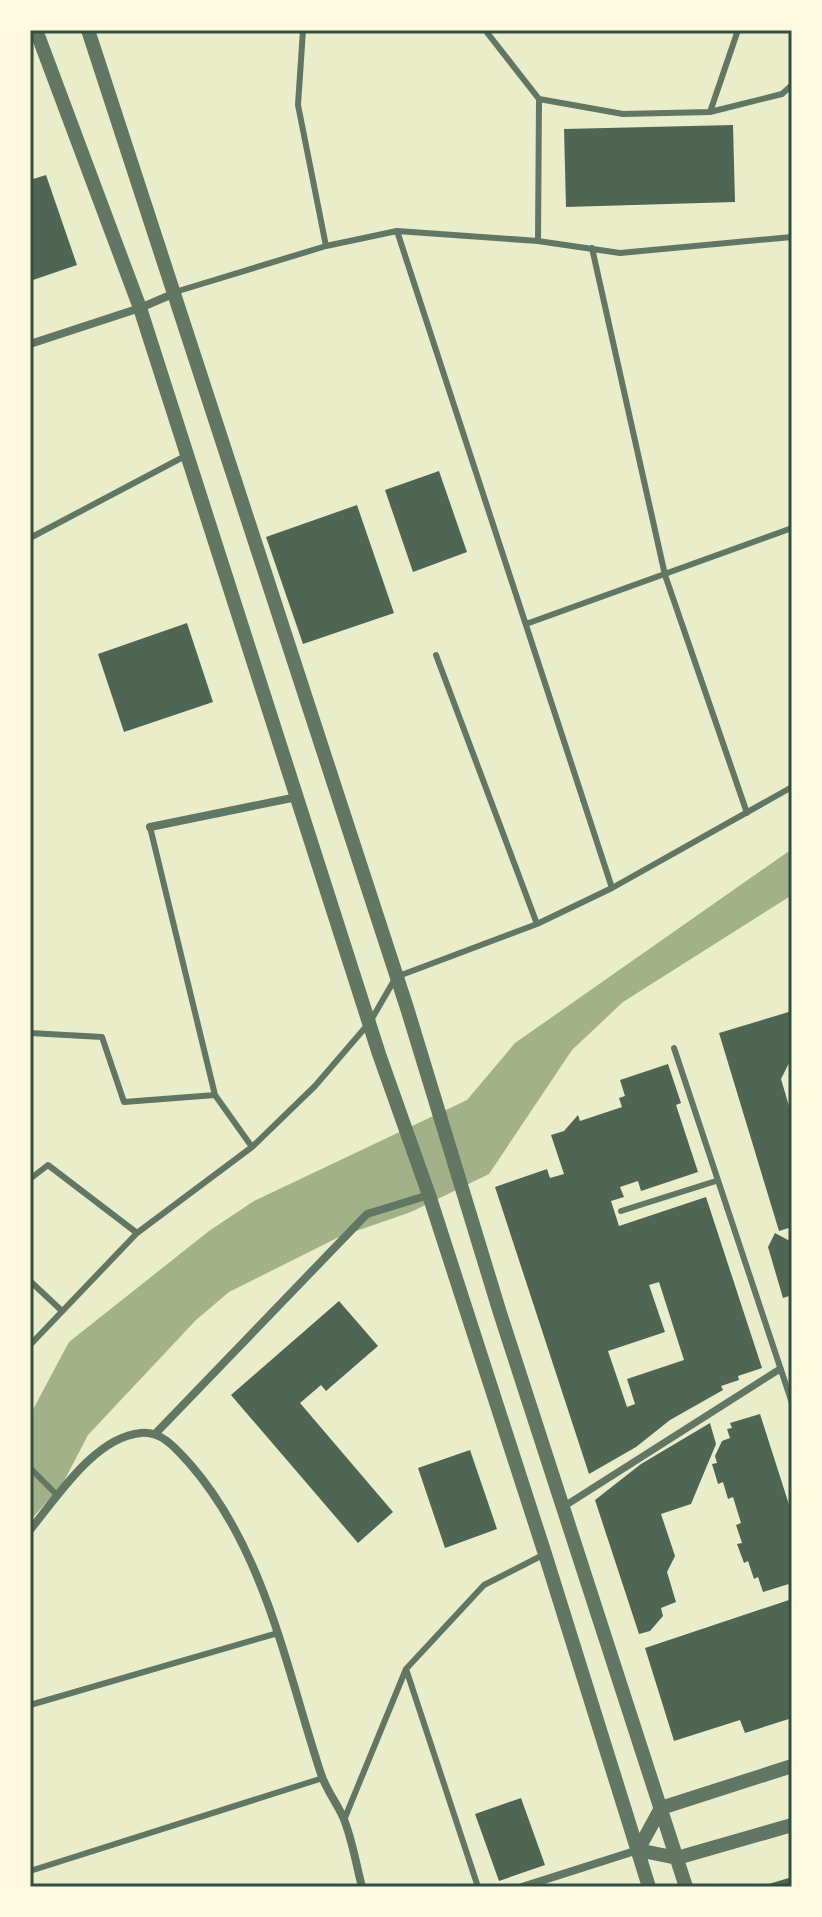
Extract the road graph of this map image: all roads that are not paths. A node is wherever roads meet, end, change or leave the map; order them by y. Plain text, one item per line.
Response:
1 (36, 30) edge
2 (88, 30) edge
3 (303, 30) edge
4 (485, 30) edge
5 (738, 30) edge
6 (792, 85) edge
7 (539, 99) junction
8 (710, 112) junction
9 (397, 231) junction
10 (792, 237) edge
11 (538, 241) junction
12 (326, 246) junction
13 (592, 248) junction
14 (175, 292) junction
15 (140, 308) junction
16 (30, 344) edge
17 (187, 455) junction
18 (792, 528) edge
19 (30, 538) edge
20 (665, 575) junction
21 (526, 624) junction
22 (436, 655) dead end
23 (792, 787) edge
24 (297, 797) junction
25 (747, 813) junction
26 (150, 827) joint
27 (612, 888) junction
28 (537, 924) junction
29 (396, 977) junction
30 (370, 1022) junction
31 (30, 1033) edge
32 (674, 1048) dead end
33 (215, 1095) junction
34 (252, 1147) junction
35 (30, 1179) edge
36 (716, 1181) junction
37 (429, 1195) junction
38 (621, 1211) dead end
39 (137, 1233) junction
40 (30, 1281) edge
41 (62, 1311) junction
42 (30, 1345) edge
43 (780, 1369) junction
44 (792, 1403) edge
45 (155, 1434) junction
46 (30, 1468) edge
47 (58, 1496) junction
48 (563, 1507) junction
49 (30, 1530) edge
50 (545, 1554) junction
51 (278, 1633) junction
52 (406, 1669) junction
53 (30, 1705) edge
54 (792, 1766) edge
55 (323, 1778) junction
56 (661, 1808) junction
57 (344, 1820) junction
58 (792, 1825) edge
59 (638, 1850) junction
60 (677, 1858) junction
61 (30, 1871) edge
62 (362, 1887) edge
63 (478, 1887) edge
64 (522, 1887) edge
65 (649, 1887) edge
66 (686, 1887) edge

1 - 15 street
2 - 14 street
3 - 12 lane
4 - 7 lane
5 - 8 lane
6 - 8 lane
7 - 8 lane
7 - 11 lane
9 - 11 lane
9 - 12 lane
9 - 21 lane
10 - 13 lane
11 - 13 lane
12 - 14 lane
13 - 20 lane
14 - 15 street
14 - 29 street
15 - 16 street
15 - 17 street
17 - 19 lane
17 - 24 street
18 - 20 lane
20 - 21 lane
20 - 25 lane
21 - 27 lane
22 - 28 lane
23 - 25 lane
24 - 26 street
24 - 30 street
25 - 27 lane
26 - 33 lane
27 - 28 lane
28 - 29 lane
29 - 30 lane
29 - 48 street
30 - 34 lane
30 - 37 street
31 - 33 lane
32 - 36 lane
33 - 34 lane
34 - 39 lane
35 - 39 lane
36 - 38 lane
36 - 43 lane
37 - 45 street
37 - 50 street
39 - 41 lane
40 - 41 lane
41 - 42 lane
43 - 44 lane
43 - 48 street
45 - 47 street
45 - 51 street
46 - 47 lane
47 - 49 street
48 - 56 street
50 - 52 lane
50 - 59 street
51 - 53 lane
51 - 55 street
52 - 57 lane
52 - 63 lane
54 - 56 street
55 - 57 street
55 - 61 lane
56 - 59 street
56 - 60 street
57 - 62 street
58 - 60 street
59 - 60 street
59 - 64 street
59 - 65 street
60 - 66 street

